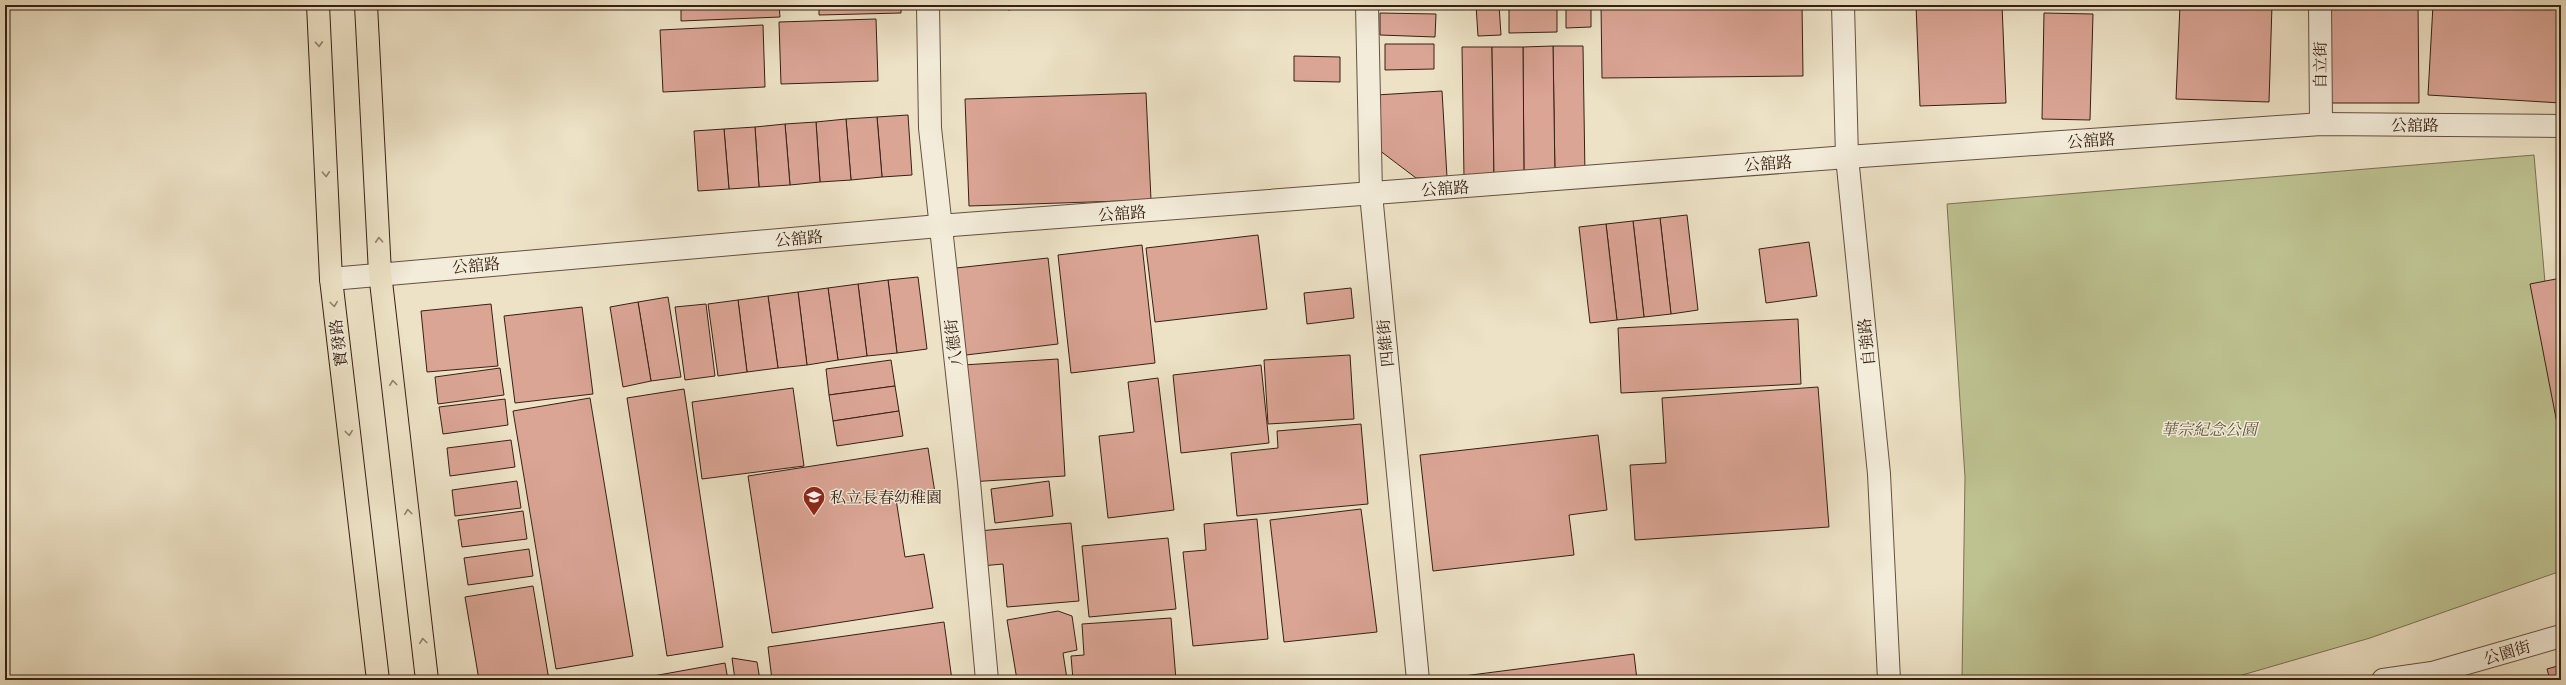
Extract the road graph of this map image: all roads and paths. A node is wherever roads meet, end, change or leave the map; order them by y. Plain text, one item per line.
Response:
1 (318, 5) edge
2 (366, 5) edge
3 (928, 5) edge
4 (1367, 5) edge
5 (1843, 5) edge
6 (2320, 5) edge
7 (2321, 124) junction
8 (2561, 126) edge
9 (1847, 157) junction
10 (1370, 194) junction
11 (939, 226) junction
12 (380, 273) junction
13 (331, 279) junction
14 (2561, 636) edge
15 (2433, 676) edge
16 (378, 680) edge
17 (427, 680) edge
18 (987, 680) edge
19 (1418, 680) edge
20 (1889, 680) edge
21 (2383, 680) edge

1 -> 13 main road, 寶發路
12 -> 2 main road
3 - 11 street, 八德街
4 - 10 street, 四維街
5 - 9 street, 自強路
6 - 7 street, 自立街
7 - 8 street, 公舘路
7 - 9 street, 公舘路
9 - 10 street, 公舘路
9 - 20 street, 自強路
10 - 11 street, 公舘路
10 - 19 street, 四維街
11 - 12 street, 公舘路
11 - 18 street, 八德街
12 - 13 street, 公舘路
17 -> 12 main road
13 -> 16 main road, 寶發路
14 - 15 street, 公園街
15 - 21 street, 公園街

